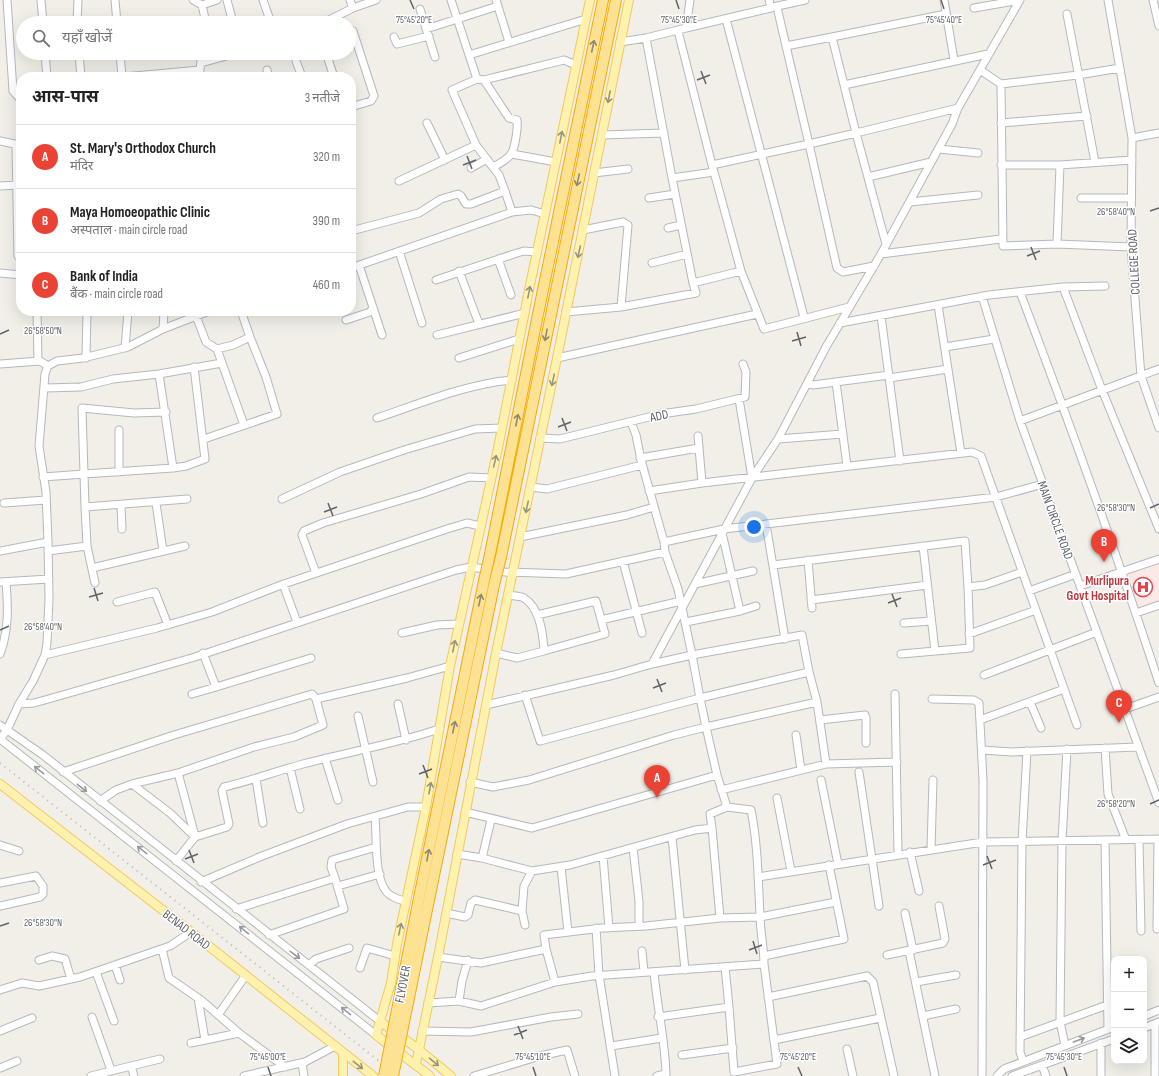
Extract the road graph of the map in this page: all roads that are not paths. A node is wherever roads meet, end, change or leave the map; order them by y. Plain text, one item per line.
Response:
1 (7, 0) edge
2 (41, 0) edge
3 (78, 0) edge
4 (115, 0) edge
5 (193, 0) edge
6 (217, 0) edge
7 (227, 0) edge
8 (263, 0) edge
9 (350, 0) edge
10 (376, 0) edge
11 (451, 0) edge
12 (590, 0) edge
13 (603, 0) edge
14 (616, 0) edge
15 (629, 0) edge
16 (690, 0) edge
17 (769, 0) edge
18 (805, 0) edge
19 (944, 0) edge
20 (1020, 0) edge
21 (1108, 0) edge
22 (1153, 0) edge
23 (497, 3) edge
24 (202, 4) junction
25 (774, 7) junction
26 (353, 8) junction
27 (974, 8) dead end
28 (420, 9) dead end
29 (946, 14) junction
30 (1068, 14) dead end
31 (42, 16) edge
32 (77, 16) edge
33 (116, 16) edge
34 (205, 16) edge
35 (231, 16) edge
36 (269, 16) edge
37 (337, 16) edge
38 (457, 19) junction
39 (586, 19) junction
40 (726, 19) junction
41 (1159, 26) edge
42 (686, 28) junction
43 (678, 31) junction
44 (427, 32) junction
45 (394, 37) dead end
46 (646, 38) junction
47 (832, 38) junction
48 (356, 40) edge
49 (509, 42) junction
50 (620, 42) junction
51 (786, 46) junction
52 (988, 54) junction
53 (470, 55) junction
54 (435, 57) dead end
55 (46, 60) edge
56 (80, 60) edge
57 (121, 60) edge
58 (201, 60) edge
59 (222, 60) edge
60 (296, 60) dead end
61 (328, 60) edge
62 (954, 60) junction
63 (576, 65) junction
64 (1120, 68) junction
65 (200, 70) edge
66 (980, 70) junction
67 (47, 72) edge
68 (81, 72) edge
69 (122, 72) edge
70 (178, 72) edge
71 (300, 72) edge
72 (332, 72) edge
73 (1078, 75) junction
74 (480, 80) junction
75 (1001, 84) junction
76 (844, 85) junction
77 (16, 94) edge
78 (356, 106) edge
79 (958, 108) junction
80 (1086, 116) junction
81 (427, 123) dead end
82 (1001, 123) junction
83 (664, 133) junction
84 (856, 133) junction
85 (1159, 133) edge
86 (602, 135) junction
87 (1132, 138) junction
88 (0, 141) edge
89 (16, 144) edge
90 (809, 144) junction
91 (476, 145) junction
92 (939, 149) junction
93 (978, 153) dead end
94 (512, 154) junction
95 (761, 155) junction
96 (445, 160) junction
97 (487, 160) junction
98 (1132, 160) junction
99 (556, 162) junction
100 (931, 162) junction
101 (1095, 162) junction
102 (1060, 165) junction
103 (1001, 166) junction
104 (493, 167) junction
105 (471, 168) dead end
106 (628, 169) dead end
107 (713, 169) junction
108 (594, 173) junction
109 (868, 177) junction
110 (672, 178) junction
111 (399, 181) dead end
112 (16, 185) edge
113 (0, 186) edge
114 (504, 191) junction
115 (675, 194) junction
116 (978, 195) dead end
117 (648, 198) dead end
118 (1081, 198) dead end
119 (1132, 198) junction
120 (910, 202) junction
121 (512, 212) junction
122 (545, 214) junction
123 (681, 225) junction
124 (668, 228) dead end
125 (356, 230) edge
126 (583, 230) junction
127 (1001, 239) junction
128 (886, 244) junction
129 (1056, 244) junction
130 (1131, 247) junction
131 (399, 251) junction
132 (537, 252) junction
133 (687, 254) junction
134 (881, 254) junction
135 (498, 259) junction
136 (652, 263) dead end
137 (359, 265) junction
138 (356, 266) edge
139 (874, 266) junction
140 (460, 271) junction
141 (741, 271) junction
142 (0, 274) edge
143 (16, 275) edge
144 (436, 280) dead end
145 (694, 283) junction
146 (1105, 286) dead end
147 (1063, 287) junction
148 (1020, 292) junction
149 (511, 295) dead end
150 (982, 296) junction
151 (938, 305) junction
152 (621, 307) junction
153 (849, 307) junction
154 (373, 308) junction
155 (525, 312) junction
156 (566, 312) junction
157 (757, 314) junction
158 (37, 316) edge
159 (87, 316) edge
160 (128, 316) edge
161 (164, 316) edge
162 (196, 316) joint
163 (242, 316) edge
164 (881, 316) junction
165 (804, 317) junction
166 (346, 320) dead end
167 (422, 323) dead end
168 (840, 323) junction
169 (479, 324) junction
170 (163, 329) junction
171 (382, 335) dead end
172 (437, 336) dead end
173 (250, 337) junction
174 (519, 339) junction
175 (994, 339) junction
176 (945, 347) junction
177 (125, 348) junction
178 (217, 349) junction
179 (86, 358) junction
180 (459, 358) dead end
181 (558, 358) junction
182 (38, 361) junction
183 (222, 362) junction
184 (0, 364) edge
185 (743, 364) dead end
186 (48, 366) junction
187 (194, 367) junction
188 (948, 369) junction
189 (1159, 369) edge
190 (159, 374) junction
191 (1141, 376) junction
192 (889, 377) junction
193 (512, 380) junction
194 (836, 382) junction
195 (808, 383) junction
196 (45, 388) junction
197 (1102, 390) junction
198 (739, 398) junction
199 (1062, 405) junction
200 (166, 412) junction
201 (1157, 417) edge
202 (377, 418) dead end
203 (1020, 421) junction
204 (631, 422) junction
205 (244, 425) junction
206 (502, 428) junction
207 (1159, 428) edge
208 (119, 430) dead end
209 (843, 434) junction
210 (698, 436) dead end
211 (540, 438) junction
212 (204, 439) junction
213 (778, 439) junction
214 (699, 448) junction
215 (961, 453) junction
216 (641, 461) junction
217 (900, 461) junction
218 (847, 466) junction
219 (173, 468) junction
220 (119, 472) junction
221 (84, 474) junction
222 (43, 477) junction
223 (491, 478) junction
224 (752, 478) junction
225 (702, 483) junction
226 (1043, 484) junction
227 (531, 487) junction
228 (649, 491) junction
229 (996, 498) junction
230 (187, 499) dead end
231 (282, 499) dead end
232 (46, 500) junction
233 (4, 503) dead end
234 (156, 503) junction
235 (120, 506) junction
236 (85, 507) junction
237 (654, 507) junction
238 (766, 524) junction
239 (480, 526) junction
240 (1159, 528) edge
241 (122, 529) dead end
242 (723, 531) junction
243 (520, 537) junction
244 (48, 542) junction
245 (664, 542) junction
246 (87, 546) junction
247 (185, 546) dead end
248 (923, 546) junction
249 (0, 551) edge
250 (48, 551) junction
251 (163, 551) junction
252 (665, 552) junction
253 (1159, 559) edge
254 (808, 560) junction
255 (623, 561) junction
256 (773, 565) junction
257 (471, 567) junction
258 (92, 568) junction
259 (753, 571) dead end
260 (1022, 572) junction
261 (1122, 572) junction
262 (316, 573) junction
263 (513, 573) junction
264 (1076, 574) junction
265 (731, 576) junction
266 (48, 579) junction
267 (3, 582) edge
268 (95, 583) dead end
269 (283, 584) junction
270 (694, 584) junction
271 (927, 585) junction
272 (1080, 586) junction
273 (968, 587) junction
274 (1029, 591) junction
275 (508, 595) junction
276 (812, 600) junction
277 (117, 602) dead end
278 (681, 603) junction
279 (1159, 605) edge
280 (756, 606) dead end
281 (812, 608) dead end
282 (636, 610) junction
283 (1036, 610) junction
284 (740, 611) junction
285 (1136, 613) junction
286 (537, 616) junction
287 (601, 620) junction
288 (931, 620) junction
289 (297, 622) junction
290 (686, 622) junction
291 (904, 623) dead end
292 (459, 624) junction
293 (168, 625) junction
294 (1097, 632) junction
295 (402, 633) dead end
296 (642, 633) dead end
297 (969, 634) junction
298 (785, 638) junction
299 (1050, 649) junction
300 (544, 651) junction
301 (935, 651) junction
302 (203, 653) junction
303 (496, 653) junction
304 (0, 654) edge
305 (901, 654) dead end
306 (45, 655) junction
307 (692, 655) junction
308 (311, 658) dead end
309 (652, 664) junction
310 (450, 666) junction
311 (809, 672) junction
312 (984, 675) dead end
313 (1159, 683) edge
314 (216, 687) junction
315 (1064, 689) junction
316 (192, 694) dead end
317 (895, 694) dead end
318 (525, 695) junction
319 (1159, 696) edge
320 (700, 698) junction
321 (316, 699) junction
322 (932, 699) dead end
323 (817, 702) junction
324 (1030, 702) junction
325 (19, 704) junction
326 (398, 704) dead end
327 (486, 705) junction
328 (1125, 709) junction
329 (358, 716) dead end
330 (820, 720) junction
331 (980, 720) junction
332 (0, 725) edge
333 (1077, 725) dead end
334 (706, 727) junction
335 (1041, 728) dead end
336 (439, 729) junction
337 (7, 730) junction
338 (796, 734) dead end
339 (0, 739) edge
340 (406, 740) junction
341 (866, 743) dead end
342 (1138, 747) junction
343 (366, 748) junction
344 (1105, 748) junction
345 (1067, 749) junction
346 (982, 750) junction
347 (1027, 751) junction
348 (325, 758) junction
349 (897, 762) junction
350 (826, 764) junction
351 (290, 768) junction
352 (801, 770) junction
353 (63, 772) junction
354 (859, 772) dead end
355 (178, 773) junction
356 (717, 775) junction
357 (256, 779) junction
358 (821, 780) dead end
359 (933, 780) dead end
360 (373, 782) dead end
361 (470, 782) junction
362 (0, 784) edge
363 (132, 784) junction
364 (721, 790) junction
365 (777, 798) dead end
366 (338, 800) dead end
367 (100, 801) junction
368 (1159, 803) edge
369 (426, 807) junction
370 (727, 807) junction
371 (300, 809) dead end
372 (465, 812) junction
373 (375, 817) junction
374 (491, 820) junction
375 (263, 823) dead end
376 (712, 828) junction
377 (195, 837) junction
378 (672, 837) junction
379 (1159, 839) edge
380 (1126, 840) junction
381 (1139, 840) junction
382 (1062, 841) junction
383 (1105, 841) junction
384 (983, 842) junction
385 (1022, 842) junction
386 (0, 845) edge
387 (376, 847) junction
388 (632, 848) junction
389 (932, 849) junction
390 (20, 851) dead end
391 (910, 852) junction
392 (457, 854) junction
393 (898, 854) junction
394 (603, 856) junction
395 (482, 858) junction
396 (871, 858) junction
397 (176, 862) junction
398 (838, 864) junction
399 (829, 865) junction
400 (561, 867) junction
401 (532, 871) junction
402 (790, 871) junction
403 (380, 874) junction
404 (758, 877) junction
405 (335, 878) junction
406 (201, 882) junction
407 (0, 883) edge
408 (338, 886) junction
409 (919, 891) dead end
410 (426, 894) junction
411 (405, 901) junction
412 (836, 902) junction
413 (0, 906) edge
414 (879, 906) dead end
415 (939, 906) dead end
416 (236, 909) junction
417 (522, 911) junction
418 (446, 913) junction
419 (905, 913) dead end
420 (760, 917) junction
421 (720, 918) junction
422 (680, 922) junction
423 (525, 925) dead end
424 (639, 926) junction
425 (596, 928) junction
426 (609, 928) junction
427 (1157, 929) dead end
428 (192, 932) junction
429 (568, 932) junction
430 (1141, 932) dead end
431 (268, 934) junction
432 (349, 948) dead end
433 (162, 949) junction
434 (546, 949) junction
435 (911, 950) junction
436 (642, 952) dead end
437 (887, 955) dead end
438 (395, 956) junction
439 (438, 957) junction
440 (39, 960) dead end
441 (468, 960) junction
442 (764, 960) junction
443 (309, 965) junction
444 (115, 966) junction
445 (725, 967) junction
446 (360, 968) dead end
447 (685, 970) junction
448 (96, 972) junction
449 (644, 972) junction
450 (654, 972) junction
451 (246, 975) junction
452 (599, 975) junction
453 (956, 975) dead end
454 (71, 979) junction
455 (120, 980) dead end
456 (555, 982) junction
457 (916, 982) junction
458 (0, 990) edge
459 (198, 998) junction
460 (768, 998) junction
461 (459, 1002) junction
462 (428, 1003) junction
463 (1108, 1005) junction
464 (729, 1007) junction
465 (956, 1009) dead end
466 (1159, 1010) edge
467 (578, 1014) dead end
468 (218, 1015) junction
469 (1147, 1015) edge
470 (922, 1016) junction
471 (92, 1017) dead end
472 (658, 1017) junction
473 (32, 1018) dead end
474 (880, 1018) junction
475 (114, 1021) dead end
476 (381, 1022) junction
477 (1060, 1022) junction
478 (1157, 1023) edge
479 (1147, 1027) edge
480 (1111, 1028) edge
481 (0, 1031) edge
482 (422, 1032) junction
483 (239, 1033) junction
484 (376, 1035) junction
485 (1020, 1037) junction
486 (662, 1038) junction
487 (206, 1040) junction
488 (774, 1040) junction
489 (1111, 1040) edge
490 (191, 1043) dead end
491 (1101, 1043) junction
492 (1065, 1045) junction
493 (335, 1046) junction
494 (611, 1046) junction
495 (732, 1048) junction
496 (847, 1048) dead end
497 (418, 1049) junction
498 (1157, 1051) edge
499 (344, 1053) junction
500 (682, 1055) dead end
501 (160, 1059) dead end
502 (1023, 1061) junction
503 (17, 1062) dead end
504 (302, 1063) junction
505 (416, 1064) junction
506 (1042, 1065) junction
507 (132, 1066) junction
508 (285, 1067) junction
509 (0, 1068) edge
510 (111, 1070) junction
511 (755, 1072) edge
512 (91, 1076) edge
513 (134, 1076) edge
514 (244, 1076) edge
515 (304, 1076) edge
516 (343, 1076) edge
517 (372, 1076) edge
518 (384, 1076) edge
519 (393, 1076) edge
520 (430, 1076) edge
521 (451, 1076) edge
522 (474, 1076) edge
523 (575, 1076) edge
524 (615, 1076) edge
525 (657, 1076) edge
526 (854, 1076) edge
527 (894, 1076) edge
528 (935, 1076) edge
529 (982, 1076) edge
530 (997, 1076) edge
531 (1012, 1076) edge
532 (1046, 1076) edge
533 (1102, 1076) edge
534 (1155, 1076) edge

1 - 77 street
2 - 31 street
3 - 32 street
4 - 33 street
5 - 24 street
6 - 24 street
7 - 35 street
8 - 36 street
9 - 26 street
10 - 26 street
11 - 38 street
12 - 39 main road
410 -> 13 highway, bridge
14 -> 410 highway, bridge
15 - 50 main road
16 - 42 street
17 - 25 street
18 - 25 street
19 - 29 street
20 - 27 street
20 - 52 street
21 - 64 street, COLLEGE ROAD
22 - 41 street
23 - 38 street
23 - 49 street
24 - 34 street
25 - 40 street
25 - 51 street
26 - 37 street
28 - 44 street
29 - 47 street
29 - 62 street
30 - 73 street
38 - 44 street
38 - 53 street
39 - 49 street
39 - 63 main road
40 - 42 street
40 - 95 street
42 - 43 street
43 - 46 street
43 - 107 street
44 - 45 street
44 - 54 street
46 - 50 street
46 - 83 street
47 - 51 street
47 - 76 street
48 - 78 street
49 - 53 street
50 -> 86 main road
51 - 90 street
52 - 62 street
52 - 66 street
53 - 74 street
55 - 67 street
56 - 68 street
57 - 69 street
58 - 65 street
59 - 65 street
60 - 71 street
61 - 72 street
62 - 76 street
63 - 74 street
99 -> 63 main road
64 - 73 street
64 - 87 street, COLLEGE ROAD
65 - 70 street
66 - 75 street
66 - 79 street
73 - 75 street
73 - 80 street
74 - 91 street
74 - 94 street
75 - 82 street
76 - 84 street
79 - 84 street
79 - 92 street
80 - 82 street
80 - 101 street
81 - 96 street
82 - 103 street
83 - 86 street
83 - 110 street
84 - 90 street
84 - 109 street
85 - 87 street
86 - 108 main road
87 - 98 street, COLLEGE ROAD
88 - 89 street
90 - 95 street
90 - 139 street
91 - 96 street
91 - 97 street
92 - 93 street
92 - 100 street
94 - 99 street
94 - 104 street
95 - 107 street
95 - 165 street
96 - 111 street
97 - 104 street
97 - 105 street
98 - 101 street
98 - 119 street, COLLEGE ROAD
99 - 122 main road
100 - 109 street
100 - 120 street
101 - 102 street
102 - 103 street
102 - 129 street
103 - 127 street
104 - 114 street
106 - 108 street
107 - 110 street
107 - 141 street
108 - 126 main road
109 - 128 street
110 - 115 street
112 - 113 street
114 - 121 street
114 - 125 street
115 - 117 street
115 - 123 street
116 - 120 street
118 - 119 street
119 - 130 street, COLLEGE ROAD
120 - 128 street
121 - 122 street
121 - 131 street
122 - 132 main road
123 - 124 street
123 - 133 street
126 - 152 street
126 -> 156 main road
127 - 129 street
127 - 134 street
128 - 134 street
129 - 130 street
130 - 191 street, COLLEGE ROAD
131 - 137 street
131 - 167 street
132 - 135 street
155 -> 132 main road
133 - 136 street
133 - 145 street
134 - 139 street
135 - 140 street
135 - 149 street
137 - 138 street
137 - 154 street
139 - 153 street
140 - 144 street
140 - 169 street
141 - 145 street
141 - 157 street
142 - 143 street
145 - 152 street
146 - 147 street
147 - 148 street
147 - 197 street
148 - 150 street
148 - 199 street
150 - 151 street
150 - 175 street, MAIN CIRCLE ROAD
151 - 164 street
151 - 176 street
152 - 156 street
153 - 165 street
153 - 168 street
154 - 166 street
154 - 171 street
155 - 169 street
155 - 174 main road
156 - 181 main road
157 - 165 street
157 - 181 street
158 - 182 street
159 - 179 street
160 - 177 street
161 - 170 street
162 - 170 street
162 - 178 street
163 - 173 street
164 - 168 street
164 - 192 street
168 - 195 street
169 - 172 street
170 - 177 street
173 - 178 street
173 - 205 street
174 - 180 street
174 - 193 main road
175 - 176 street
175 - 203 street, MAIN CIRCLE ROAD
176 - 188 street
177 - 179 street
178 - 183 street
179 - 186 street
181 -> 211 main road
182 - 184 street
182 - 186 street
183 - 187 street
183 - 205 street
185 - 198 street
186 - 196 street
187 - 190 street
187 - 212 street
188 - 192 street
188 - 215 street
189 - 191 street
190 - 196 street
190 - 200 street
191 - 197 street
191 - 201 street, COLLEGE ROAD
192 - 194 street
192 - 217 street
193 - 202 street
193 - 206 main road
194 - 195 street
194 - 209 street
195 - 213 street
196 - 222 street
197 - 199 street
197 - 240 street
198 - 204 street, ADD
198 - 224 street
199 - 203 street
199 - 261 street
200 - 219 street
200 - 221 street
201 - 207 street, COLLEGE ROAD
203 - 226 street, MAIN CIRCLE ROAD
204 - 211 street, ADD
204 - 216 street
205 - 212 street
223 -> 206 main road
206 - 231 street
208 - 220 street
209 - 213 street
209 - 218 street
210 - 214 street
211 - 227 main road
212 - 219 street
213 - 224 street
214 - 216 street
214 - 225 street
215 - 217 street
215 - 229 street
216 - 227 street
216 - 228 street
217 - 218 street
218 - 224 street
219 - 220 street
220 - 221 street
221 - 222 street
221 - 236 street
222 - 232 street
223 - 239 main road
223 - 262 street
224 - 225 street
224 - 242 street
225 - 228 street
226 - 229 street
226 - 264 street, MAIN CIRCLE ROAD
227 -> 243 main road
228 - 237 street
229 - 238 street
229 - 260 street
230 - 234 street
232 - 233 street
232 - 244 street
234 - 235 street
234 - 251 street
235 - 236 street
235 - 241 street
236 - 246 street
237 - 243 street
237 - 245 street
238 - 242 street
238 - 256 street
239 - 257 main road
239 - 262 street
242 - 245 street
242 - 265 street
242 - 270 street
243 - 263 main road
244 - 249 street
244 - 250 street
245 - 252 street
246 - 250 street
246 - 258 street
247 - 251 street
248 - 254 street
248 - 271 street
248 - 273 street
250 - 266 street
251 - 258 street
252 - 255 street
252 - 278 street
253 - 261 street
254 - 256 street
254 - 276 street
255 - 263 street
255 - 282 street
256 - 298 street
257 - 263 street
257 - 289 street
257 - 292 main road
258 - 268 street
259 - 265 street
260 - 273 street
260 - 274 street
261 - 272 street
261 - 285 street
262 - 269 street
263 - 275 main road
264 - 272 street, MAIN CIRCLE ROAD
264 - 274 street
265 - 270 street
265 - 284 street
266 - 267 street
266 - 306 street
267 - 304 street
269 - 289 street
269 - 293 street
270 - 278 street
271 - 276 street
271 - 288 street
272 - 294 street, MAIN CIRCLE ROAD
273 - 297 street
274 - 283 street
275 - 286 street
275 - 303 main road
276 - 281 street
277 - 293 street
278 - 282 street
278 - 290 street
278 - 309 street
279 - 285 street
280 - 284 street
282 - 287 street
282 - 296 street
283 - 297 street
283 - 299 street
284 - 290 street
285 - 313 street
286 - 287 street
286 - 300 street
287 - 300 street
288 - 291 street
288 - 301 street
289 - 302 street
290 - 307 street
292 - 295 street
310 -> 292 main road
293 - 306 street
294 - 299 street
294 - 328 street, MAIN CIRCLE ROAD
297 - 301 street
298 - 307 street
298 - 311 street
299 - 312 street
299 - 315 street
300 - 303 street
301 - 305 street
302 - 314 street
302 - 325 street
303 - 327 main road
306 - 325 street
307 - 309 street
307 - 320 street
308 - 314 street
309 - 318 street
310 - 321 street
310 - 336 main road
311 - 320 street
311 - 323 street
314 - 316 street
315 - 324 street
315 - 333 street
317 - 349 street
318 - 320 street
318 - 327 street
319 - 328 street
320 - 334 street
321 - 353 street
321 - 355 street
322 - 331 street
323 - 330 street
323 - 334 street
324 - 331 street
324 - 335 street
325 - 337 street
326 - 340 street
327 - 361 main road
328 - 342 street, MAIN CIRCLE ROAD
329 - 343 street
330 - 341 street
330 - 350 street
331 - 346 street
332 - 337 street
334 - 356 street
334 - 361 street
336 - 340 street
369 -> 336 main road
337 - 339 street
337 - 353 street
338 - 352 street
484 -> 339 street
340 - 343 street
342 - 344 street
342 - 368 street, MAIN CIRCLE ROAD
343 - 348 street
343 - 360 street
344 - 345 street
344 - 380 street
345 - 347 street
345 - 382 street
346 - 347 street
346 - 384 street
347 - 385 street
348 - 351 street
348 - 366 street
349 - 350 street
349 - 393 street
350 - 352 street
351 - 357 street
351 - 371 street
352 - 364 street
353 -> 367 street
354 - 396 street
355 - 363 street
355 - 377 street
356 - 364 street
356 - 374 street
357 - 375 street
357 - 377 street
358 - 398 street
359 - 389 street
361 - 372 main road
362 - 428 main road, BENAD ROAD
363 - 367 street
363 - 377 street
364 - 370 street
365 - 402 street
367 - 397 street
369 - 373 street
369 - 411 main road
370 - 376 street
370 - 404 street
372 - 374 street
372 - 392 main road
373 - 387 street
373 - 406 street
374 - 395 street
376 - 378 street
376 - 421 street
377 - 397 street
378 - 388 street
378 - 422 street
379 - 381 street
379 - 427 street
380 - 381 street
380 - 383 street
381 - 430 street
382 - 383 street
382 - 385 street
382 - 477 street
383 - 463 street
384 - 385 street
384 - 389 street
384 - 529 street
385 - 485 street
386 - 390 street
387 - 403 street
387 - 405 street
388 - 394 street
388 - 424 street
389 - 391 street
391 - 393 street
391 - 409 street
392 - 395 street
392 - 418 main road
393 - 396 street
394 - 400 street
394 - 426 street
395 - 401 street
396 - 398 street
396 - 414 street
397 - 406 street
398 - 399 street
399 - 402 street
399 - 412 street
400 - 401 street
400 - 429 street
401 - 417 street
402 - 404 street
403 - 408 street
403 - 411 street
404 - 420 street
405 - 408 street
405 - 416 street
406 - 416 street
407 - 413 street
408 - 431 street
410 - 518 highway, FLYOVER, bridge
410 - 519 highway, FLYOVER, bridge
438 -> 411 main road
412 - 420 street
412 - 442 street
415 - 435 street
416 - 431 street
417 - 418 street
417 - 423 street
418 - 439 main road
419 - 435 street
420 - 421 street
420 - 442 street
421 - 422 street
422 - 424 street
422 - 447 street
424 - 426 street
425 - 426 street
425 - 429 street
425 - 452 street
428 - 433 street
428 - 451 main road, BENAD ROAD
429 - 434 street
431 -> 443 street
432 - 443 street
433 - 444 street
433 - 459 street
434 - 441 street
434 - 456 street
435 - 437 street
435 - 457 street
436 - 449 street
438 - 446 street
438 - 476 main road
439 - 441 street
439 - 462 main road
440 - 454 street
441 - 461 street
442 - 445 street
442 - 460 street
443 - 476 street
444 - 448 street
444 - 455 street
445 - 447 street
445 - 464 street
447 - 450 street
448 - 454 street
448 - 475 street
449 - 450 street
449 - 452 street
450 - 472 street
451 - 468 street
451 - 493 main road, BENAD ROAD
452 - 456 street
452 - 494 street
453 - 457 street
454 - 458 street
456 - 461 street
457 - 470 street
459 - 468 street
459 - 487 street
460 - 474 street
460 - 488 street
461 - 462 street
462 - 482 main road
463 - 477 street
463 - 480 street
464 - 472 street
464 - 495 street
465 - 470 street
466 - 469 street
467 - 482 street
468 - 483 street
470 - 528 street
471 - 510 street
472 - 486 street
473 - 481 street
474 - 488 street
474 - 527 street
476 - 484 main road
476 - 497 main road
477 - 485 street
477 - 492 street
478 - 479 street
478 - 498 street
492 -> 480 street
482 - 497 main road
483 - 487 street
483 - 508 street
484 - 505 main road
485 - 502 street
486 - 494 street
486 - 525 street
487 - 490 street
488 - 511 street
489 - 491 street
491 - 506 street
491 - 533 street
492 - 502 street
493 - 499 main road, BENAD ROAD
493 - 504 street
494 - 524 street
495 - 500 street
495 - 511 street
496 - 526 street
497 - 505 main road
497 -> 521 main road
498 - 534 street
499 - 516 main road
499 -> 517 main road, BENAD ROAD
501 - 507 street
502 - 530 street
503 - 509 street
504 - 508 street
504 - 515 street
505 - 520 main road
506 - 531 street
506 - 532 street
507 - 510 street
507 - 513 street
508 - 514 street
510 - 512 street
522 - 523 street

